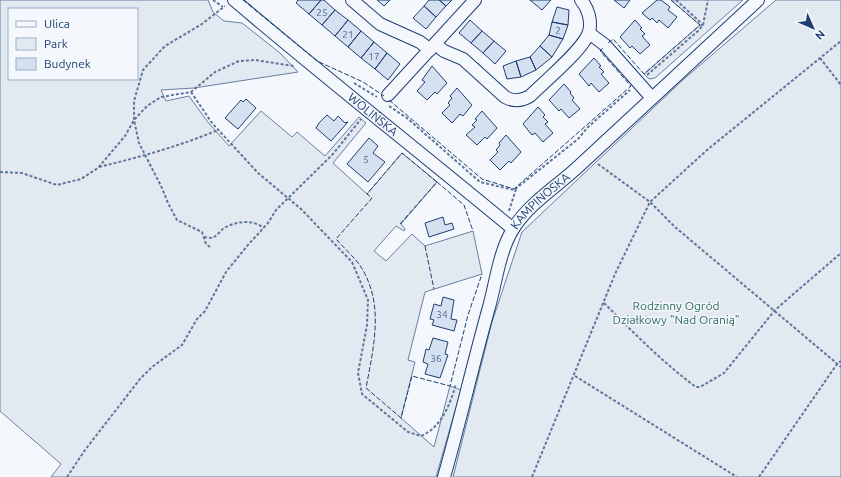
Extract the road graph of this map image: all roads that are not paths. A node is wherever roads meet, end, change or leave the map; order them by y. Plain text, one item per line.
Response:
1 (352, 0) edge
2 (475, 0) edge
3 (581, 0) edge
4 (758, 0) edge
5 (230, 2) edge
6 (589, 33) junction
7 (433, 47) junction
8 (652, 98) junction
9 (384, 99) road end
10 (508, 226) junction
11 (444, 477) edge

1 - 7 street
2 - 7 street
3 - 6 street
4 - 8 street, KAMPINOSKA
5 - 10 street, WOLIŃSKA
6 - 7 street
6 - 8 street
7 - 9 street
8 - 10 street, KAMPINOSKA
10 - 11 street, KAMPINOSKA

